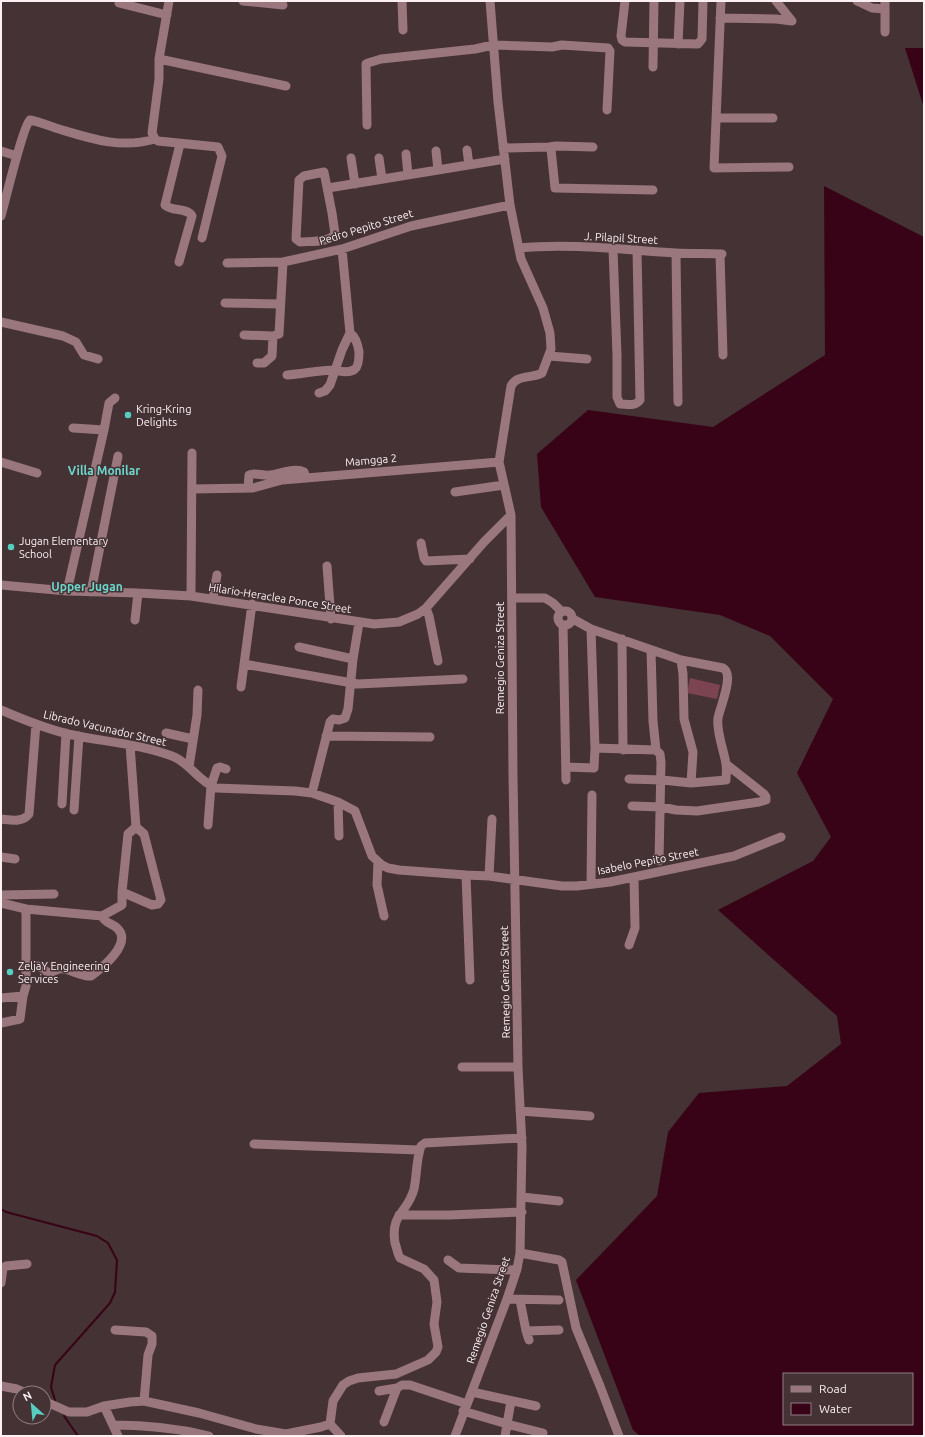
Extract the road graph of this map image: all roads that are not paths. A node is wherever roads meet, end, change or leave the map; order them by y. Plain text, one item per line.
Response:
1 (169, 1) edge
2 (243, 1) edge
3 (402, 1) edge
4 (490, 1) edge
5 (625, 1) edge
6 (654, 1) edge
7 (680, 1) edge
8 (703, 1) edge
9 (721, 1) edge
10 (776, 1) edge
11 (857, 1) edge
12 (118, 3) dead end
13 (283, 5) dead end
14 (885, 5) edge
15 (167, 15) junction
16 (720, 18) junction
17 (403, 30) dead end
18 (885, 32) dead end
19 (653, 43) junction
20 (493, 44) junction
21 (678, 44) junction
22 (159, 59) junction
23 (653, 67) dead end
24 (286, 86) dead end
25 (607, 110) dead end
26 (717, 118) junction
27 (773, 118) dead end
28 (367, 125) dead end
29 (155, 139) junction
30 (180, 144) junction
31 (549, 147) junction
32 (593, 147) dead end
33 (503, 148) junction
34 (467, 150) dead end
35 (1, 151) edge
36 (436, 151) dead end
37 (406, 154) dead end
38 (17, 156) junction
39 (351, 158) dead end
40 (379, 158) dead end
41 (505, 159) junction
42 (469, 165) junction
43 (789, 167) dead end
44 (438, 170) junction
45 (408, 175) junction
46 (382, 179) junction
47 (355, 184) junction
48 (328, 188) junction
49 (653, 190) dead end
50 (510, 205) junction
51 (1, 216) edge
52 (202, 238) dead end
53 (519, 248) junction
54 (342, 249) junction
55 (613, 249) junction
56 (637, 250) junction
57 (676, 253) junction
58 (179, 262) dead end
59 (283, 262) junction
60 (227, 263) dead end
61 (225, 303) dead end
62 (280, 304) junction
63 (1, 322) edge
64 (350, 333) junction
65 (244, 335) dead end
66 (273, 336) junction
67 (723, 355) dead end
68 (549, 356) junction
69 (98, 359) dead end
70 (587, 359) dead end
71 (257, 363) dead end
72 (334, 370) junction
73 (288, 375) dead end
74 (319, 393) dead end
75 (115, 398) dead end
76 (678, 402) dead end
77 (73, 428) dead end
78 (104, 430) junction
79 (192, 453) dead end
80 (118, 456) dead end
81 (1, 462) edge
82 (500, 462) junction
83 (37, 473) dead end
84 (306, 478) junction
85 (504, 485) junction
86 (248, 488) junction
87 (192, 489) junction
88 (455, 492) dead end
89 (512, 515) junction
90 (421, 543) dead end
91 (470, 559) junction
92 (327, 566) dead end
93 (217, 575) dead end
94 (1, 586) edge
95 (68, 591) junction
96 (91, 592) junction
97 (138, 593) junction
98 (191, 596) junction
99 (213, 598) junction
100 (512, 598) junction
101 (252, 604) junction
102 (426, 608) junction
103 (562, 612) junction
104 (331, 618) junction
105 (573, 619) junction
106 (135, 620) dead end
107 (359, 623) junction
108 (563, 625) junction
109 (592, 628) junction
110 (622, 639) junction
111 (299, 647) dead end
112 (652, 650) junction
113 (353, 659) junction
114 (682, 660) junction
115 (438, 661) dead end
116 (244, 664) junction
117 (463, 679) dead end
118 (350, 684) junction
119 (241, 687) dead end
120 (198, 690) dead end
121 (1, 710) edge
122 (36, 724) junction
123 (66, 733) junction
124 (166, 733) dead end
125 (79, 736) junction
126 (326, 736) junction
127 (430, 737) dead end
128 (193, 739) junction
129 (130, 744) junction
130 (595, 748) junction
131 (623, 750) junction
132 (656, 750) junction
133 (726, 764) junction
134 (189, 766) junction
135 (566, 767) junction
136 (226, 769) dead end
137 (743, 778) junction
138 (629, 779) dead end
139 (566, 780) dead end
140 (662, 780) junction
141 (726, 780) junction
142 (691, 783) junction
143 (211, 786) junction
144 (312, 793) junction
145 (592, 795) dead end
146 (338, 802) junction
147 (62, 804) dead end
148 (632, 806) dead end
149 (661, 807) junction
150 (74, 810) dead end
151 (1, 819) edge
152 (492, 819) dead end
153 (208, 825) dead end
154 (136, 827) junction
155 (340, 836) dead end
156 (781, 837) dead end
157 (1, 857) edge
158 (15, 859) dead end
159 (378, 862) junction
160 (659, 862) dead end
161 (466, 875) junction
162 (489, 876) junction
163 (634, 877) junction
164 (515, 879) junction
165 (592, 884) junction
166 (122, 892) junction
167 (54, 894) dead end
168 (1, 895) edge
169 (1, 903) edge
170 (26, 909) junction
171 (102, 916) junction
172 (384, 916) dead end
173 (629, 945) dead end
174 (26, 965) junction
175 (470, 980) dead end
176 (23, 996) junction
177 (1, 998) edge
178 (1, 1023) edge
179 (462, 1067) dead end
180 (518, 1067) junction
181 (520, 1111) junction
182 (590, 1116) dead end
183 (522, 1138) junction
184 (254, 1144) dead end
185 (419, 1150) junction
186 (522, 1197) junction
187 (559, 1201) dead end
188 (522, 1212) junction
189 (399, 1215) junction
190 (520, 1253) junction
191 (448, 1260) dead end
192 (27, 1264) dead end
193 (517, 1269) junction
194 (1, 1283) edge
195 (507, 1299) junction
196 (520, 1300) junction
197 (559, 1300) dead end
198 (115, 1330) dead end
199 (559, 1330) dead end
200 (526, 1331) junction
201 (529, 1340) dead end
202 (1, 1386) edge
203 (12, 1388) edge
204 (397, 1388) junction
205 (379, 1391) dead end
206 (472, 1392) junction
207 (144, 1401) junction
208 (511, 1401) junction
209 (52, 1405) edge
210 (104, 1406) junction
211 (536, 1406) dead end
212 (465, 1408) junction
213 (384, 1422) dead end
214 (330, 1424) junction
215 (507, 1424) junction
216 (114, 1425) junction
217 (543, 1433) dead end
218 (118, 1436) edge
219 (209, 1436) edge
220 (341, 1436) edge
221 (455, 1436) edge
222 (505, 1436) edge
223 (619, 1436) edge

1 - 15 street
2 - 13 street
3 - 17 street
4 - 20 street
5 - 19 street
6 - 19 street
7 - 21 street
8 - 21 street
9 - 16 street
10 - 16 street
11 - 14 street
12 - 15 street
14 - 18 street
15 - 22 street
16 - 26 street
19 - 21 street
19 - 23 street
20 - 25 street
20 - 28 street
20 - 33 street
22 - 24 street
22 - 29 street
26 - 27 street
26 - 43 street
29 - 30 street
29 - 38 street
30 - 52 street
30 - 58 street
31 - 32 street
31 - 33 street
31 - 49 street
33 - 41 street
34 - 42 street
35 - 38 street
36 - 44 street
37 - 45 street
38 - 51 street
39 - 47 street
40 - 46 street
41 - 42 street
41 - 50 street
42 - 44 street
44 - 45 street
45 - 46 street
46 - 47 street
47 - 48 street
48 - 48 street
50 - 53 street
50 - 54 street, Pedro Pepito Street
53 - 55 street, J. Pilapil Street
53 - 68 street
54 - 59 street, Pedro Pepito Street
54 - 64 street
55 - 56 street, J. Pilapil Street
55 - 56 street
56 - 57 street, J. Pilapil Street
57 - 67 street, J. Pilapil Street
57 - 76 street
59 - 60 street, Pedro Pepito Street
59 - 62 street
61 - 62 street
62 - 66 street
63 - 69 street
64 - 72 street
64 - 72 street
65 - 66 street
66 - 71 street
68 - 70 street
68 - 82 street
72 - 73 street
72 - 74 street
75 - 78 street
77 - 78 street
78 - 95 street
79 - 87 street
80 - 96 street
81 - 83 street
82 - 84 street, Mamgga 2
82 - 85 street
84 - 86 street, Mamgga 2
84 - 86 street
85 - 88 street
85 - 89 street
86 - 87 street, Mamgga 2
87 - 98 street
89 - 91 street, Hilario-Heraclea Ponce Street
89 - 100 street, Remegio Geniza Street
90 - 91 street
91 - 102 street, Hilario-Heraclea Ponce Street
92 - 104 street
93 - 99 street
94 - 95 street, Hilario-Heraclea Ponce Street
95 - 96 street, Hilario-Heraclea Ponce Street
96 - 97 street, Hilario-Heraclea Ponce Street
97 - 98 street, Hilario-Heraclea Ponce Street
97 - 106 street
98 - 99 street, Hilario-Heraclea Ponce Street
99 - 101 street, Hilario-Heraclea Ponce Street
100 - 103 street
100 - 164 street, Remegio Geniza Street
101 - 104 street, Hilario-Heraclea Ponce Street
101 - 116 street
102 - 107 street, Hilario-Heraclea Ponce Street
102 - 115 street
103 - 105 street
103 - 108 street
104 - 107 street, Hilario-Heraclea Ponce Street
105 - 108 street
105 - 109 street
107 - 113 street
108 - 135 street
109 - 110 street
109 - 130 street
110 - 112 street
110 - 131 street
111 - 113 street
112 - 114 street
112 - 132 street
113 - 118 street
114 - 133 street
114 - 142 street
116 - 118 street
116 - 119 street
117 - 118 street
118 - 126 street
120 - 128 street
121 - 122 street, Librado Vacunador Street
122 - 123 street, Librado Vacunador Street
122 - 151 street
123 - 125 street, Librado Vacunador Street
123 - 147 street
124 - 128 street
125 - 129 street, Librado Vacunador Street
125 - 150 street
126 - 127 street
126 - 144 street
128 - 134 street
129 - 134 street, Librado Vacunador Street
129 - 154 street
130 - 131 street
130 - 135 street
131 - 132 street
132 - 140 street
133 - 137 street
133 - 141 street
134 - 143 street, Librado Vacunador Street
135 - 139 street
136 - 143 street
137 - 141 street
137 - 149 street
138 - 140 street
140 - 142 street
140 - 149 street
141 - 142 street
143 - 144 street
143 - 153 street
144 - 146 street
145 - 165 street
146 - 155 street
146 - 159 street
148 - 149 street
149 - 160 street
152 - 162 street
154 - 166 street
154 - 166 street
156 - 163 street, Isabelo Pepito Street
157 - 158 street
159 - 161 street
159 - 172 street
161 - 162 street
161 - 175 street
162 - 164 street
163 - 165 street, Isabelo Pepito Street
163 - 173 street
164 - 165 street, Isabelo Pepito Street
164 - 180 street, Remegio Geniza Street
166 - 171 street
167 - 168 street
169 - 170 street
170 - 171 street
170 - 174 street
171 - 174 street
174 - 176 street
176 - 177 street
176 - 178 street
179 - 180 street
180 - 181 street, Remegio Geniza Street
181 - 182 street
181 - 183 street, Remegio Geniza Street
183 - 185 street
183 - 186 street, Remegio Geniza Street
184 - 185 street
185 - 189 street
186 - 187 street
186 - 188 street, Remegio Geniza Street
188 - 189 street
188 - 190 street, Remegio Geniza Street
189 - 214 street
190 - 193 street, Remegio Geniza Street
190 - 223 street
191 - 193 street
192 - 194 street
193 - 195 street, Remegio Geniza Street
195 - 196 street
195 - 206 street, Remegio Geniza Street
196 - 197 street
196 - 200 street
198 - 207 street
199 - 200 street
200 - 201 street
202 - 203 street
204 - 205 street
204 - 212 street
204 - 213 street
206 - 208 street
206 - 212 street, Remegio Geniza Street
207 - 210 street
207 - 214 street
208 - 211 street
208 - 215 street
209 - 210 street
210 - 216 street
212 - 215 street
212 - 221 street, Remegio Geniza Street
214 - 220 street
215 - 217 street
215 - 222 street
216 - 218 street
216 - 219 street

